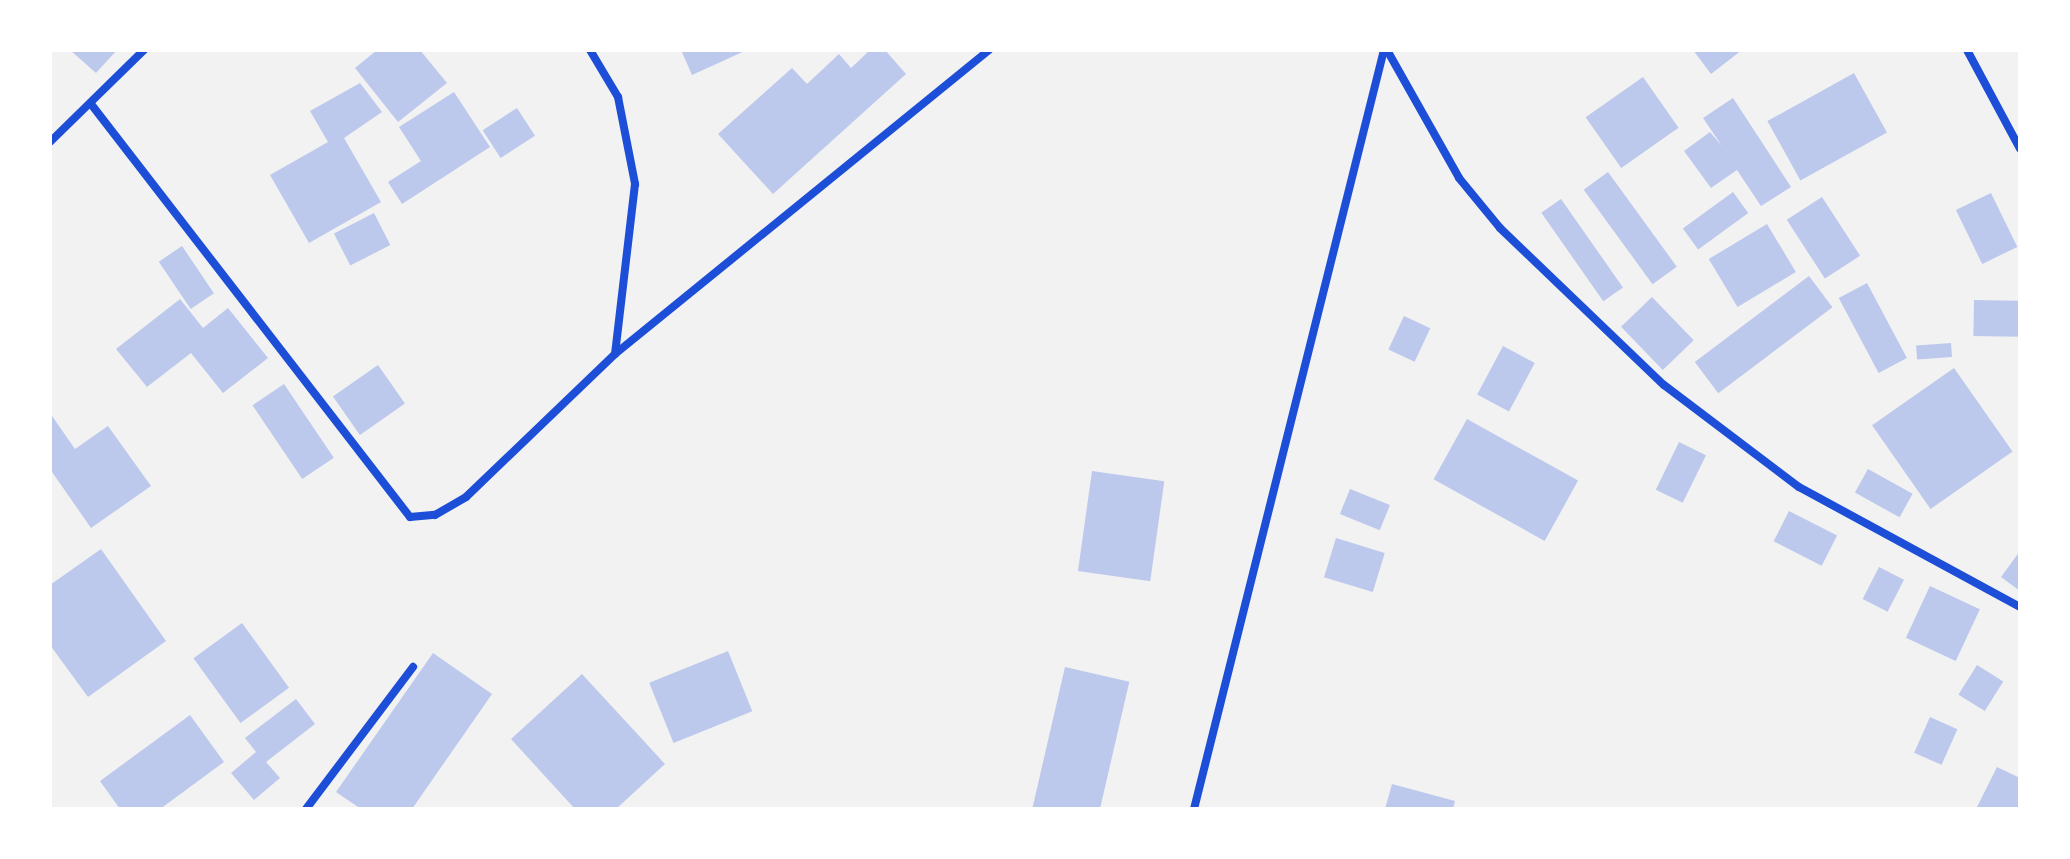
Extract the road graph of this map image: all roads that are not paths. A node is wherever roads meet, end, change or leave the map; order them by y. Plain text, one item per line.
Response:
1 (144, 50) edge
2 (590, 50) edge
3 (989, 50) edge
4 (1385, 50) edge
5 (1967, 50) edge
6 (91, 104) junction
7 (50, 142) edge
8 (2020, 149) edge
9 (615, 354) junction
10 (2020, 607) edge
11 (413, 667) dead end
12 (306, 809) edge
13 (1194, 809) edge

1 - 6 street
2 - 9 street
3 - 9 street
4 - 10 street
4 - 13 street
5 - 8 street
6 - 7 street
6 - 9 street
11 - 12 street

